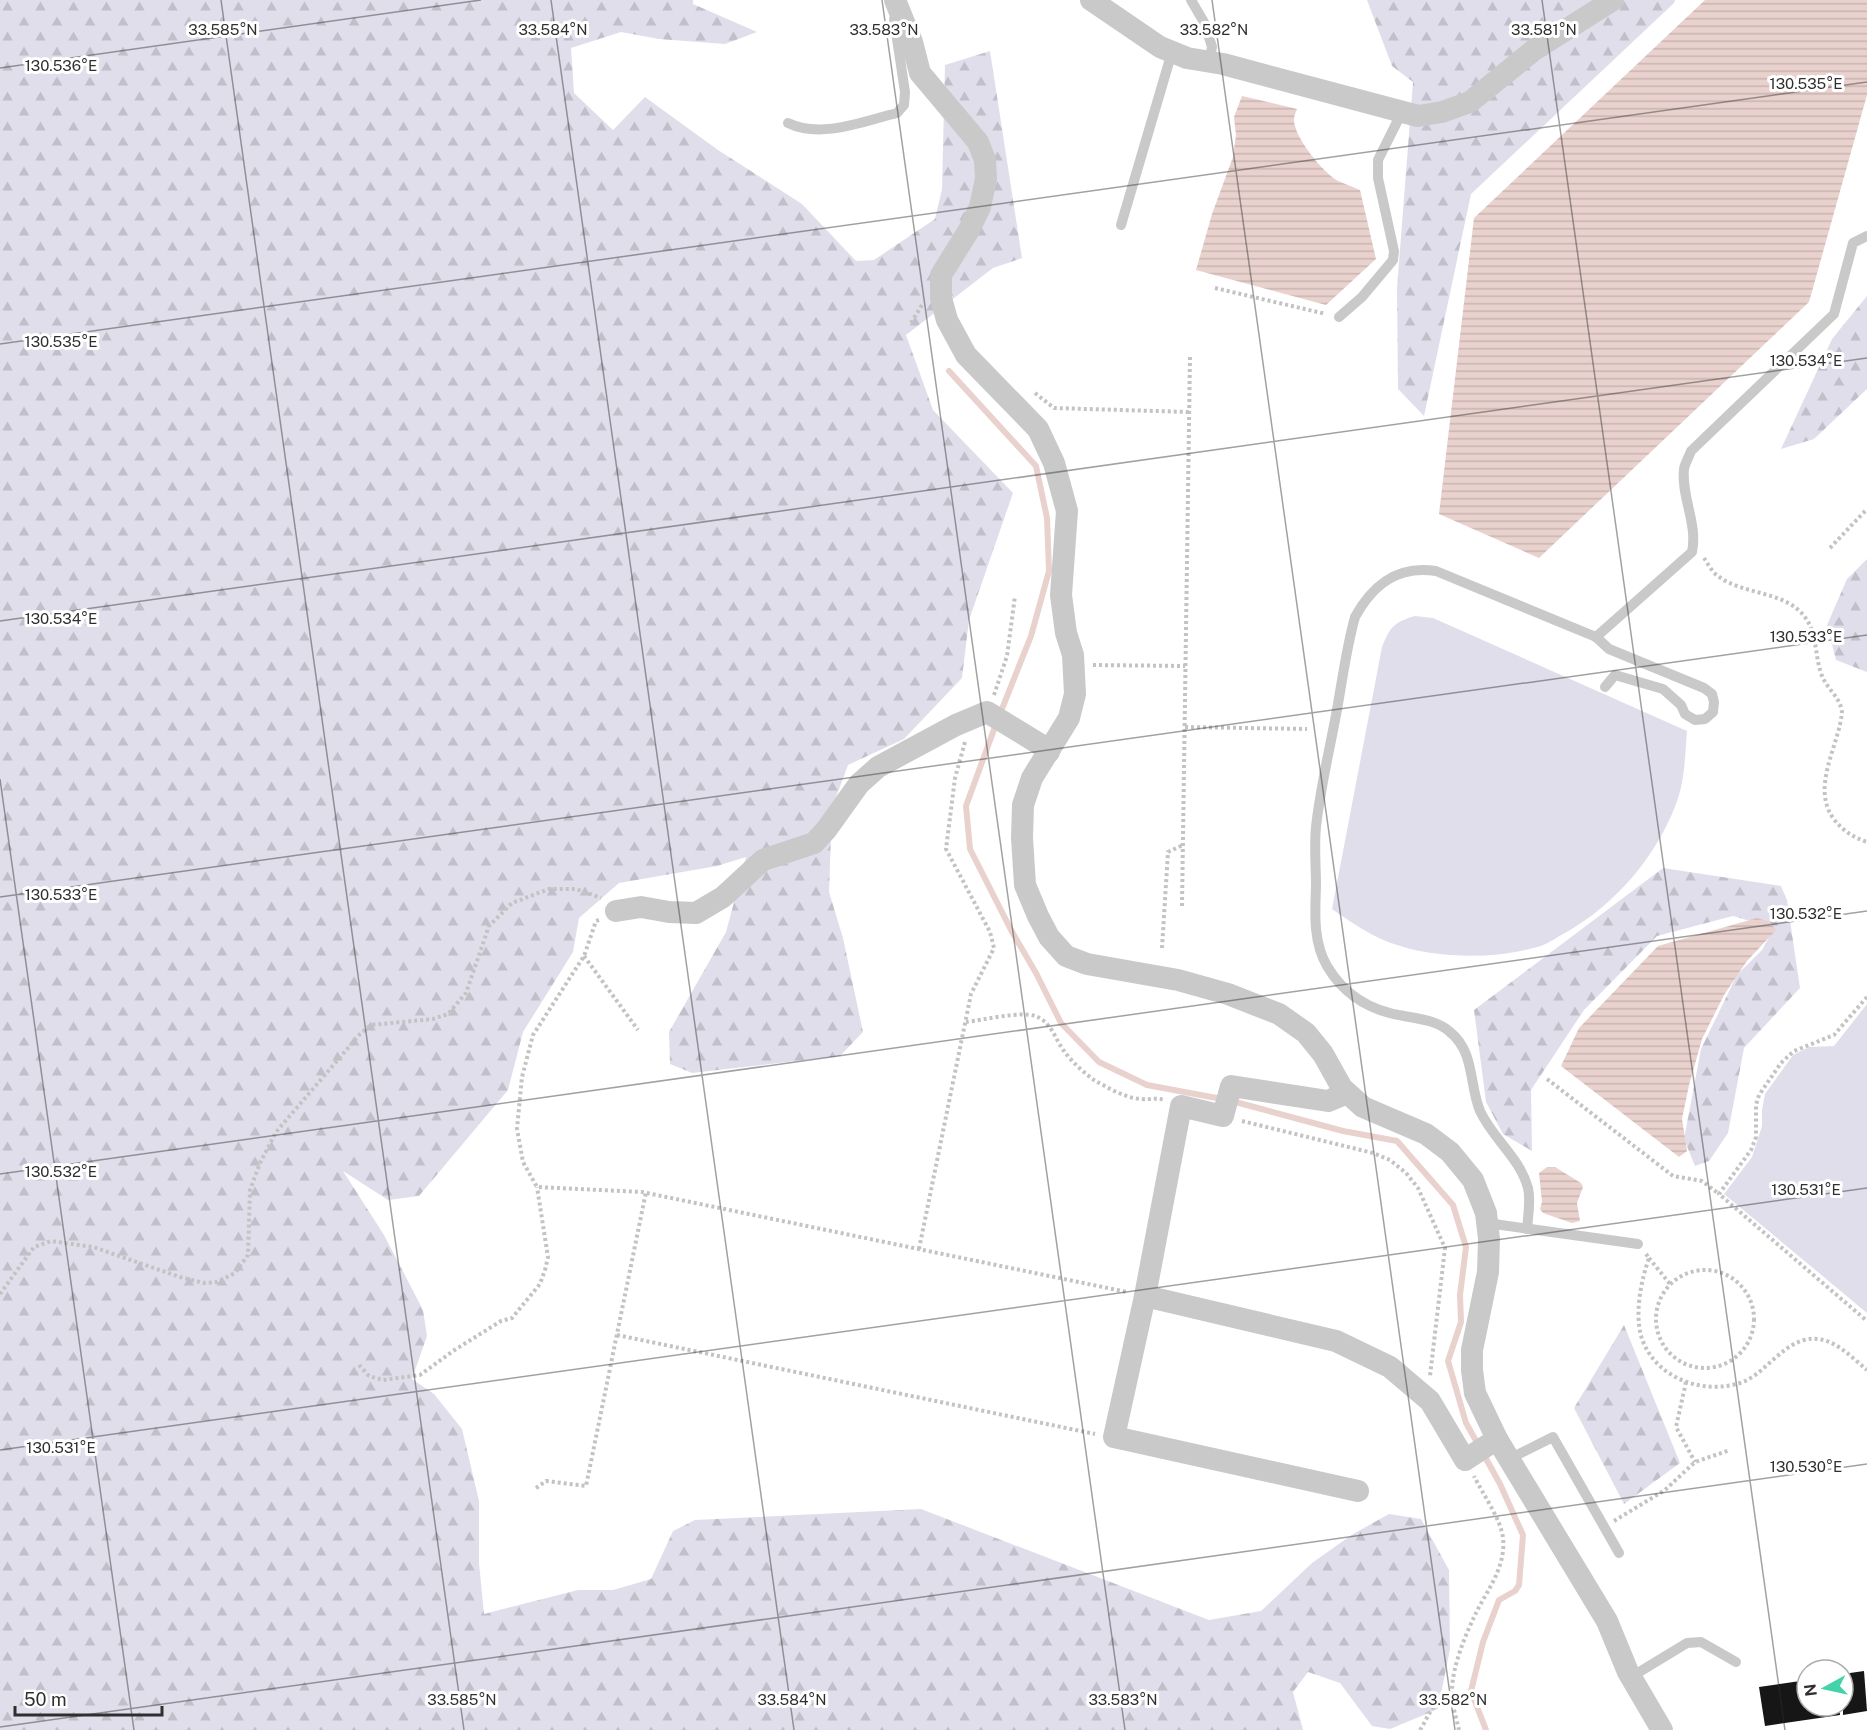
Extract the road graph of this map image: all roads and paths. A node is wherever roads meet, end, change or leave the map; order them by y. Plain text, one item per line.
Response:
1 (895, 0) edge
2 (1091, 0) edge
3 (1191, 0) edge
4 (1613, 0) edge
5 (1172, 52) junction
6 (1209, 62) junction
7 (1402, 112) junction
8 (788, 123) dead end
9 (1120, 225) dead end
10 (1867, 236) edge
11 (1215, 288) dead end
12 (926, 299) dead end
13 (1339, 317) joint
14 (911, 322) dead end
15 (1190, 355) dead end
16 (1027, 388) dead end
17 (1189, 412) junction
18 (1867, 509) edge
19 (1693, 546) junction
20 (1830, 548) dead end
21 (1016, 596) dead end
22 (1596, 637) junction
23 (1073, 665) junction
24 (1185, 666) junction
25 (1605, 687) dead end
26 (979, 715) junction
27 (1185, 727) junction
28 (1307, 729) dead end
29 (1049, 752) junction
30 (1867, 842) edge
31 (1183, 845) junction
32 (1182, 906) dead end
33 (616, 911) junction
34 (1162, 948) dead end
35 (584, 956) junction
36 (1867, 997) edge
37 (966, 1022) junction
38 (639, 1030) dead end
39 (1547, 1079) dead end
40 (1347, 1093) junction
41 (1181, 1106) junction
42 (1223, 1116) junction
43 (537, 1187) junction
44 (646, 1192) junction
45 (1719, 1194) junction
46 (1487, 1223) junction
47 (1527, 1229) junction
48 (1638, 1244) joint
49 (919, 1249) junction
50 (1649, 1258) junction
51 (1670, 1284) junction
52 (0, 1293) edge
53 (1145, 1296) junction
54 (1867, 1321) edge
55 (617, 1335) junction
56 (359, 1365) dead end
57 (1867, 1370) edge
58 (1686, 1382) junction
59 (1430, 1401) junction
60 (1114, 1437) junction
61 (1497, 1439) junction
62 (1730, 1450) dead end
63 (1509, 1459) junction
64 (1465, 1460) junction
65 (1695, 1462) junction
66 (536, 1488) dead end
67 (1358, 1491) dead end
68 (1604, 1527) junction
69 (1619, 1553) dead end
70 (1736, 1662) dead end
71 (1631, 1677) junction
72 (1452, 1694) junction
73 (1420, 1730) edge
74 (1459, 1730) edge
75 (1662, 1730) edge

1 - 8 lane
1 - 23 street
2 - 5 street
3 - 6 lane
4 - 7 street
5 - 6 street
5 - 9 lane
6 - 7 street
7 - 13 lane
10 - 19 lane
11 - 13 path
12 - 14 path
15 - 17 path
16 - 17 path
17 - 24 path
18 - 20 path
19 - 22 lane
19 - 30 path
21 - 26 path
22 - 25 lane
22 - 47 lane
23 - 24 path
23 - 29 street
24 - 27 path
26 - 29 street
26 - 33 street
26 - 37 path
27 - 28 path
27 - 31 path
29 - 40 street
31 - 32 path
31 - 34 path
33 - 35 path
33 - 52 path
35 - 38 path
35 - 43 path
36 - 45 path
37 - 41 path
37 - 49 path
39 - 45 path
40 - 42 street
40 - 46 street
41 - 42 street
41 - 53 street
42 - 59 path
43 - 44 path
43 - 56 path
44 - 49 path
44 - 55 path
45 - 54 path
46 - 47 lane
46 - 61 street
47 - 48 lane
48 - 50 path
49 - 53 path
50 - 51 path
50 - 58 path
51 - 51 path
53 - 59 street
53 - 60 street
55 - 60 path
55 - 66 path
57 - 58 path
58 - 65 path
59 - 64 street
60 - 67 street
61 - 63 street
61 - 64 street
62 - 65 path
63 - 68 lane
63 - 71 street
64 - 72 path
65 - 68 path
68 - 69 lane
70 - 71 lane
71 - 75 street
72 - 73 path
72 - 74 path

